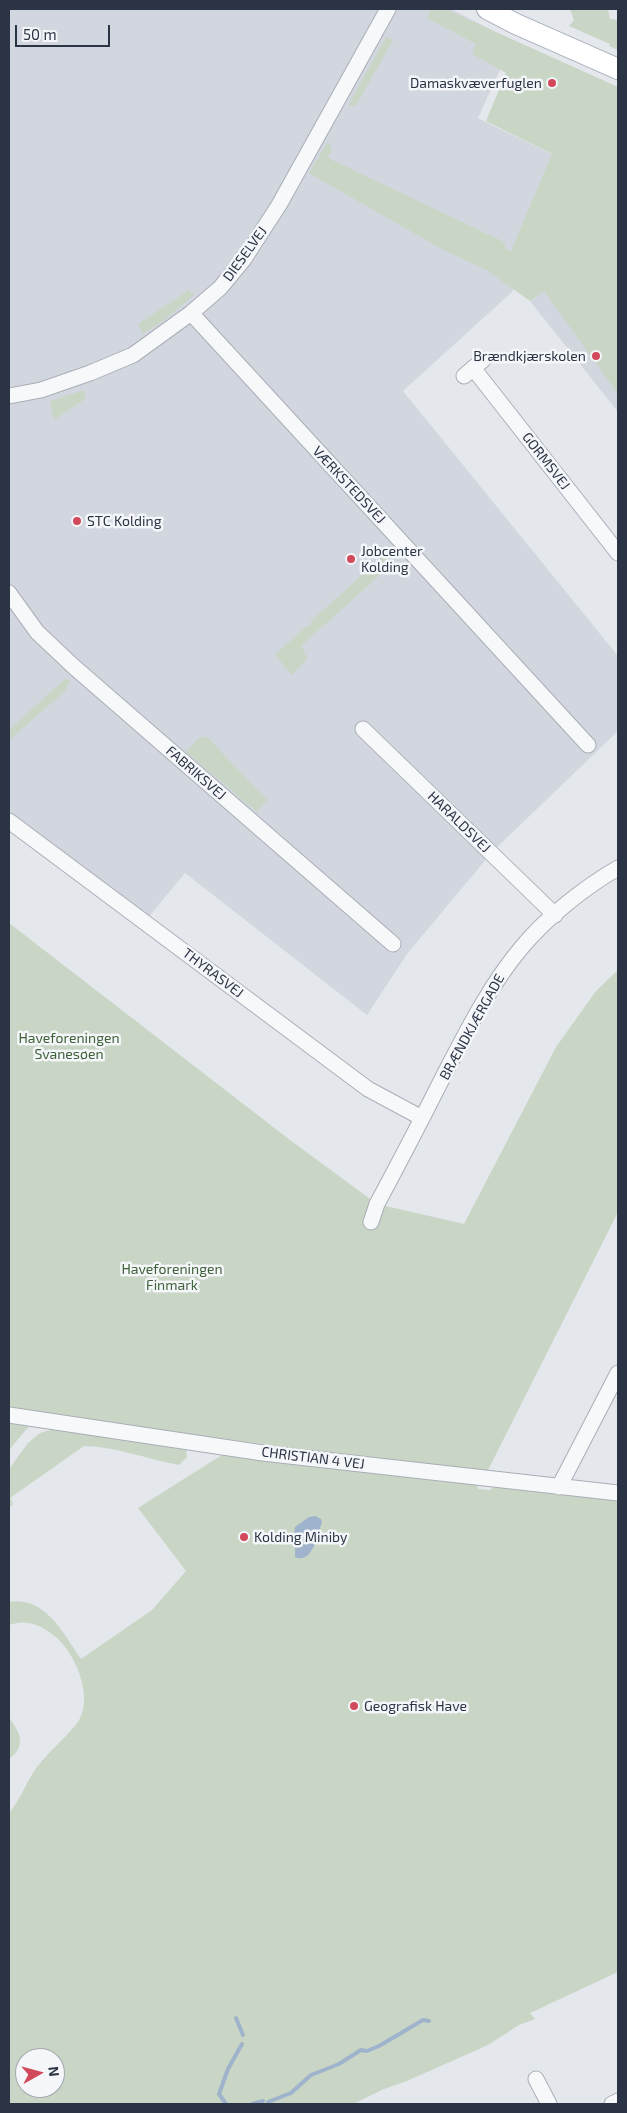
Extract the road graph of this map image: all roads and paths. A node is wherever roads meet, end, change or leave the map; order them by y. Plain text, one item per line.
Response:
1 (388, 9) edge
2 (487, 9) edge
3 (618, 69) edge
4 (191, 313) junction
5 (473, 368) dead end
6 (9, 396) edge
7 (618, 553) edge
8 (9, 593) edge
9 (363, 729) dead end
10 (588, 745) dead end
11 (9, 821) edge
12 (618, 868) edge
13 (555, 915) junction
14 (392, 944) dead end
15 (422, 1118) junction
16 (371, 1222) dead end
17 (618, 1373) edge
18 (9, 1415) edge
19 (559, 1486) junction
20 (618, 1493) edge
21 (536, 2079) dead end
22 (618, 2101) edge
23 (549, 2104) edge
24 (612, 2104) edge

1 - 4 street, DIESELVEJ
2 - 3 main road
4 - 6 street, DIESELVEJ
4 - 10 street, VÆRKSTEDSVEJ
5 - 7 street, GORMSVEJ
8 - 14 street, FABRIKSVEJ
9 - 13 street, HARALDSVEJ
11 - 15 street, THYRASVEJ
12 - 13 street, BRÆNDKJÆRGADE
13 - 15 street, BRÆNDKJÆRGADE
15 - 16 street, BRÆNDKJÆRGADE
17 - 19 street
18 - 19 street, CHRISTIAN 4 VEJ
19 - 20 street, CHRISTIAN 4 VEJ
21 - 23 street
22 - 24 street

